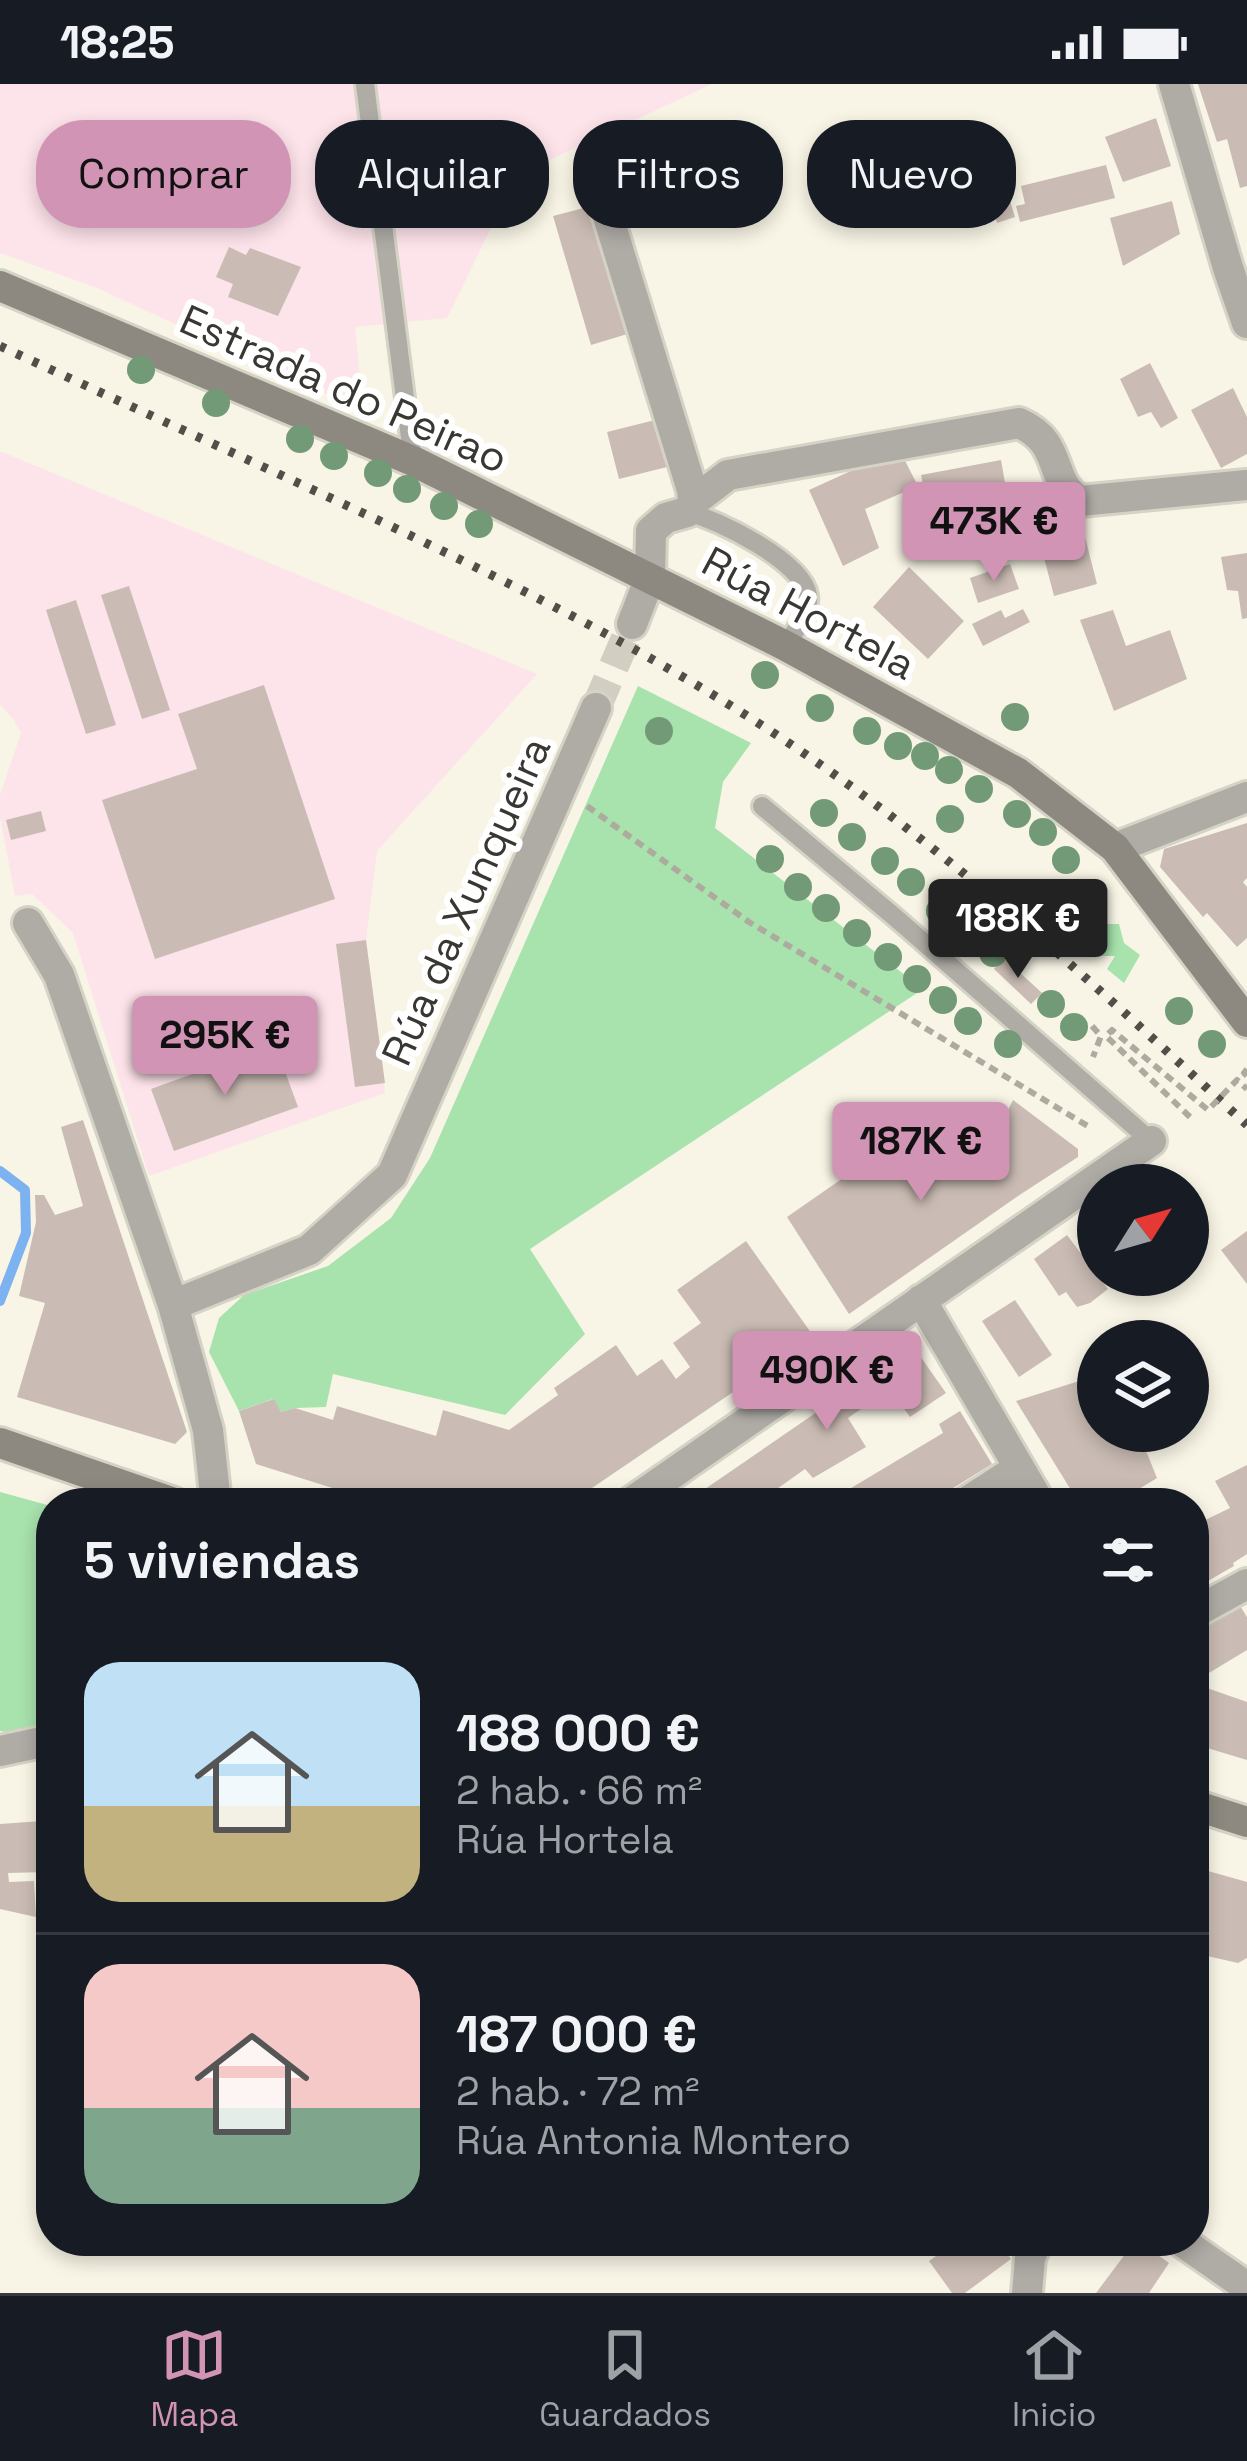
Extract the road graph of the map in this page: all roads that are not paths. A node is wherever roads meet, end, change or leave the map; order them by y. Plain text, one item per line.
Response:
1 (365, 84) edge
2 (1174, 84) edge
3 (612, 228) edge
4 (1237, 260) edge
5 (0, 286) edge
6 (1247, 323) edge
7 (413, 461) junction
8 (1247, 485) edge
9 (690, 507) junction
10 (650, 578) junction
11 (632, 624) tunnel mouth
12 (786, 646) junction
13 (596, 708) tunnel mouth
14 (1247, 797) edge
15 (762, 806) dead end
16 (1115, 848) junction
17 (28, 923) dead end
18 (1247, 1022) edge
19 (1151, 1141) joint
20 (921, 1300) junction
21 (173, 1305) junction
22 (0, 1443) edge
23 (1019, 1468) junction
24 (130, 1488) edge
25 (214, 1488) edge
26 (652, 1488) edge
27 (988, 1488) edge
28 (1031, 1488) edge
29 (1247, 1584) edge
30 (1209, 1605) edge
31 (36, 1743) edge
32 (0, 1750) edge
33 (1209, 1810) edge
34 (1247, 1822) edge
35 (1031, 2256) edge
36 (1203, 2256) edge
37 (1247, 2287) edge
38 (1027, 2293) edge

1 - 7 lane
2 - 4 street
3 - 9 street, Rúa Hortela
4 - 6 street
5 - 7 street, Estrada do Peirao
7 - 10 street, Estrada do Peirao
8 - 9 street
9 - 10 street, Rúa Hortela
9 - 12 lane
10 - 11 street
10 - 12 street, Rúa Hortela
12 - 16 street, Rúa Hortela
13 - 21 street, Rúa da Xunqueira
14 - 16 street
15 - 19 lane
16 - 18 street, Rúa Hortela
17 - 21 street
19 - 20 street
20 - 23 street
20 - 26 street
21 - 25 street
22 - 24 street
23 - 27 street
23 - 28 street
29 - 30 street
31 - 32 street
33 - 34 street
35 - 38 street
36 - 37 street

